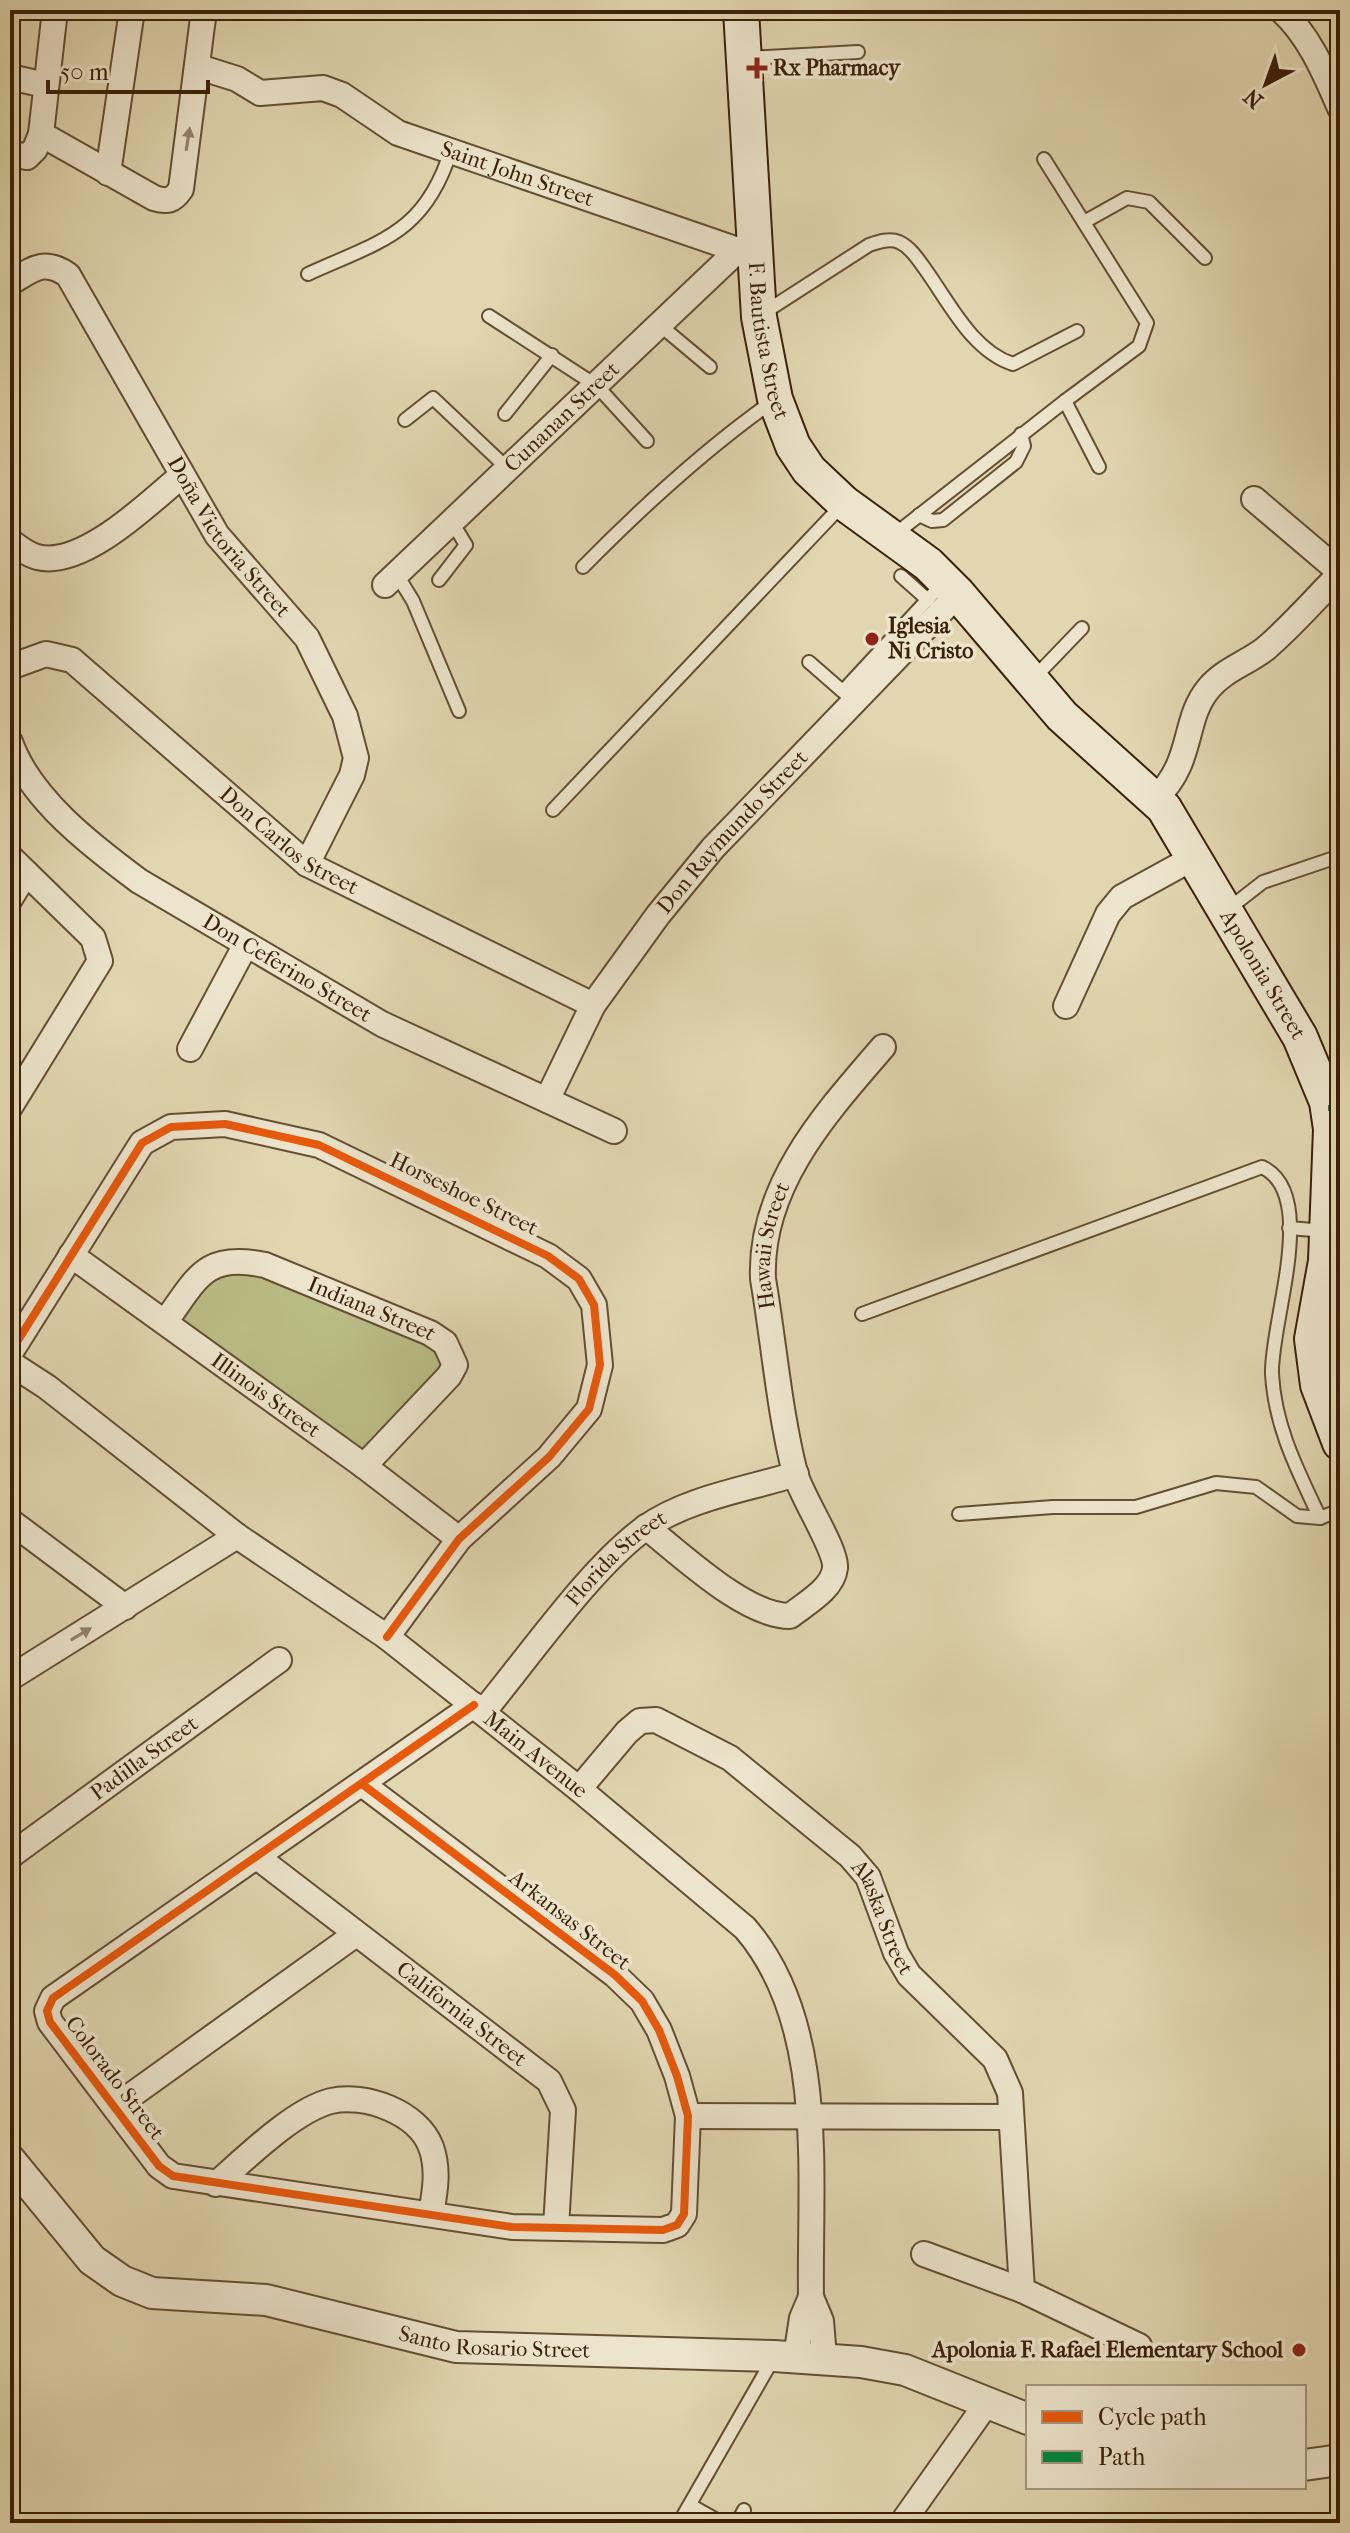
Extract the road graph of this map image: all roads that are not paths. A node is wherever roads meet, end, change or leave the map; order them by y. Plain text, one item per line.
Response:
1 (55, 10) edge
2 (132, 10) edge
3 (204, 10) edge
4 (741, 10) edge
5 (1281, 10) edge
6 (858, 52) dead end
7 (744, 58) junction
8 (199, 67) junction
9 (10, 77) edge
10 (45, 85) junction
11 (1340, 108) edge
12 (41, 134) junction
13 (451, 150) junction
14 (10, 153) edge
15 (1044, 159) dead end
16 (108, 173) junction
17 (1084, 222) junction
18 (746, 248) junction
19 (1205, 258) dead end
20 (308, 274) dead end
21 (10, 283) edge
22 (489, 316) dead end
23 (759, 317) junction
24 (661, 326) junction
25 (1077, 331) dead end
26 (552, 355) junction
27 (710, 367) dead end
28 (597, 386) junction
29 (775, 399) junction
30 (1065, 401) junction
31 (505, 414) dead end
32 (405, 420) dead end
33 (1021, 434) junction
34 (647, 441) dead end
35 (1099, 467) dead end
36 (508, 469) junction
37 (180, 477) junction
38 (1254, 499) dead end
39 (844, 503) junction
40 (919, 515) junction
41 (452, 522) junction
42 (892, 537) junction
43 (10, 541) edge
44 (583, 567) dead end
45 (901, 576) dead end
46 (1338, 579) edge
47 (391, 580) joint
48 (439, 580) dead end
49 (944, 592) junction
50 (1082, 628) dead end
51 (809, 662) dead end
52 (10, 667) edge
53 (1030, 683) junction
54 (848, 696) junction
55 (459, 711) dead end
56 (10, 742) edge
57 (1156, 798) junction
58 (553, 810) dead end
59 (1340, 856) edge
60 (1193, 858) junction
61 (307, 864) junction
62 (18, 865) edge
63 (10, 899) edge
64 (1224, 912) junction
65 (245, 946) junction
66 (593, 1005) junction
67 (1066, 1006) dead end
68 (883, 1047) dead end
69 (190, 1049) dead end
70 (547, 1100) junction
71 (10, 1107) edge
72 (614, 1131) dead end
73 (1289, 1228) junction
74 (1332, 1245) edge
75 (71, 1255) junction
76 (862, 1314) dead end
77 (165, 1322) junction
78 (10, 1353) edge
79 (10, 1363) edge
80 (1340, 1443) edge
81 (364, 1466) junction
82 (796, 1474) junction
83 (1340, 1510) edge
84 (959, 1514) dead end
85 (1320, 1518) junction
86 (10, 1521) edge
87 (646, 1527) junction
88 (237, 1536) junction
89 (459, 1539) junction
90 (125, 1607) junction
91 (387, 1637) junction
92 (279, 1660) dead end
93 (12, 1674) edge
94 (478, 1709) junction
95 (362, 1784) junction
96 (579, 1789) junction
97 (10, 1856) edge
98 (257, 1857) junction
99 (356, 1934) junction
100 (115, 2107) junction
101 (688, 2116) junction
102 (1011, 2117) junction
103 (808, 2118) junction
104 (10, 2160) edge
105 (216, 2184) junction
106 (431, 2214) junction
107 (677, 2225) joint
108 (556, 2227) junction
109 (924, 2254) dead end
110 (1022, 2290) junction
111 (1139, 2346) dead end
112 (798, 2357) junction
113 (987, 2403) junction
114 (1026, 2418) edge
115 (1340, 2460) edge
116 (1306, 2465) edge
117 (690, 2505) junction
118 (744, 2510) dead end
119 (679, 2523) edge
120 (722, 2523) edge
121 (737, 2523) edge
122 (902, 2523) edge

1 - 10 street
2 - 16 street
3 - 8 street
4 - 7 main road, F. Bautista Street
5 - 11 street
6 - 7 lane
7 - 18 main road, F. Bautista Street
8 - 13 street, Saint John Street
16 -> 8 street
9 - 10 street
10 - 12 street
12 - 14 street
12 - 16 street
13 - 18 street, Saint John Street
13 - 20 lane
15 - 17 lane
17 - 19 lane
17 - 30 lane
18 - 23 main road, F. Bautista Street
18 - 24 street, Cunanan Street
21 - 37 street, Doña Victoria Street
22 - 26 lane
23 - 25 lane
23 - 29 main road, F. Bautista Street
24 - 27 lane
24 - 28 street, Cunanan Street
26 - 28 lane
26 - 31 lane
28 - 34 lane
28 - 36 street, Cunanan Street
29 - 39 main road, F. Bautista Street
29 - 44 lane
30 - 33 lane
30 - 35 lane
32 - 36 lane
33 - 40 lane
33 - 40 lane
36 - 41 street, Cunanan Street
37 - 43 street
37 - 61 street, Doña Victoria Street
38 - 46 street
39 - 42 main road, F. Bautista Street
39 - 58 lane
40 - 42 lane
41 - 47 street, Cunanan Street
41 - 48 lane
42 - 49 main road, F. Bautista Street
45 - 49 lane
46 - 57 street
47 - 55 lane
49 - 53 main road, Apolonia Street
49 - 54 street, Don Raymundo Street
50 - 53 lane
51 - 54 lane
52 - 61 street, Don Carlos Street
53 - 57 main road, Apolonia Street
54 - 66 street, Don Raymundo Street
56 - 65 street, Don Ceferino Street
57 - 60 main road, Apolonia Street
59 - 64 lane
60 - 64 main road, Apolonia Street
60 - 67 street
61 - 66 street, Don Carlos Street
62 - 63 street
62 - 71 street
64 - 74 main road, Apolonia Street
65 - 69 street
65 - 70 street, Don Ceferino Street
66 - 70 street, Don Raymundo Street
68 - 82 street, Hawaii Street
70 - 72 street, Don Ceferino Street
73 - 74 lane
73 - 76 lane
73 - 85 lane
74 - 80 main road, Apolonia Street
75 - 77 street, Illinois Street
75 - 78 street, Horseshoe Street
75 - 89 street, Horseshoe Street
77 - 81 street, Illinois Street
77 - 81 street, Indiana Street
79 - 88 street, Main Avenue
81 - 89 street, Illinois Street
82 - 87 street, Florida Street
82 - 87 street, Hawaii Street
83 - 85 lane
84 - 85 lane
86 - 90 street
87 - 94 street, Florida Street
88 - 90 street
88 - 91 street, Main Avenue
89 - 91 street, Horseshoe Street
93 -> 90 street
91 - 94 street, Main Avenue
92 - 97 street, Padilla Street
94 - 95 street, Colorado Street
94 - 96 street, Main Avenue
95 - 98 street, Colorado Street
95 - 101 street, Arkansas Street
96 - 102 street, Alaska Street
96 - 103 street, Main Avenue
98 - 99 street, California Street
98 - 100 street, Colorado Street
99 - 100 street
99 - 108 street, California Street
100 - 105 street, Colorado Street
101 - 103 street
101 - 107 street, Arkansas Street
102 - 103 street
102 - 110 street, Alaska Street
103 - 112 street, Main Avenue
104 - 112 street, Santo Rosario Street
105 - 106 street, Colorado Street
105 - 106 street
106 - 108 street, Colorado Street
107 - 108 street, Colorado Street
109 - 110 street
110 - 111 street
112 - 113 street, Santo Rosario Street
112 - 117 lane
113 - 114 street, Santo Rosario Street
113 - 122 street
115 - 116 street
117 - 119 lane
117 - 120 lane
118 - 121 lane

